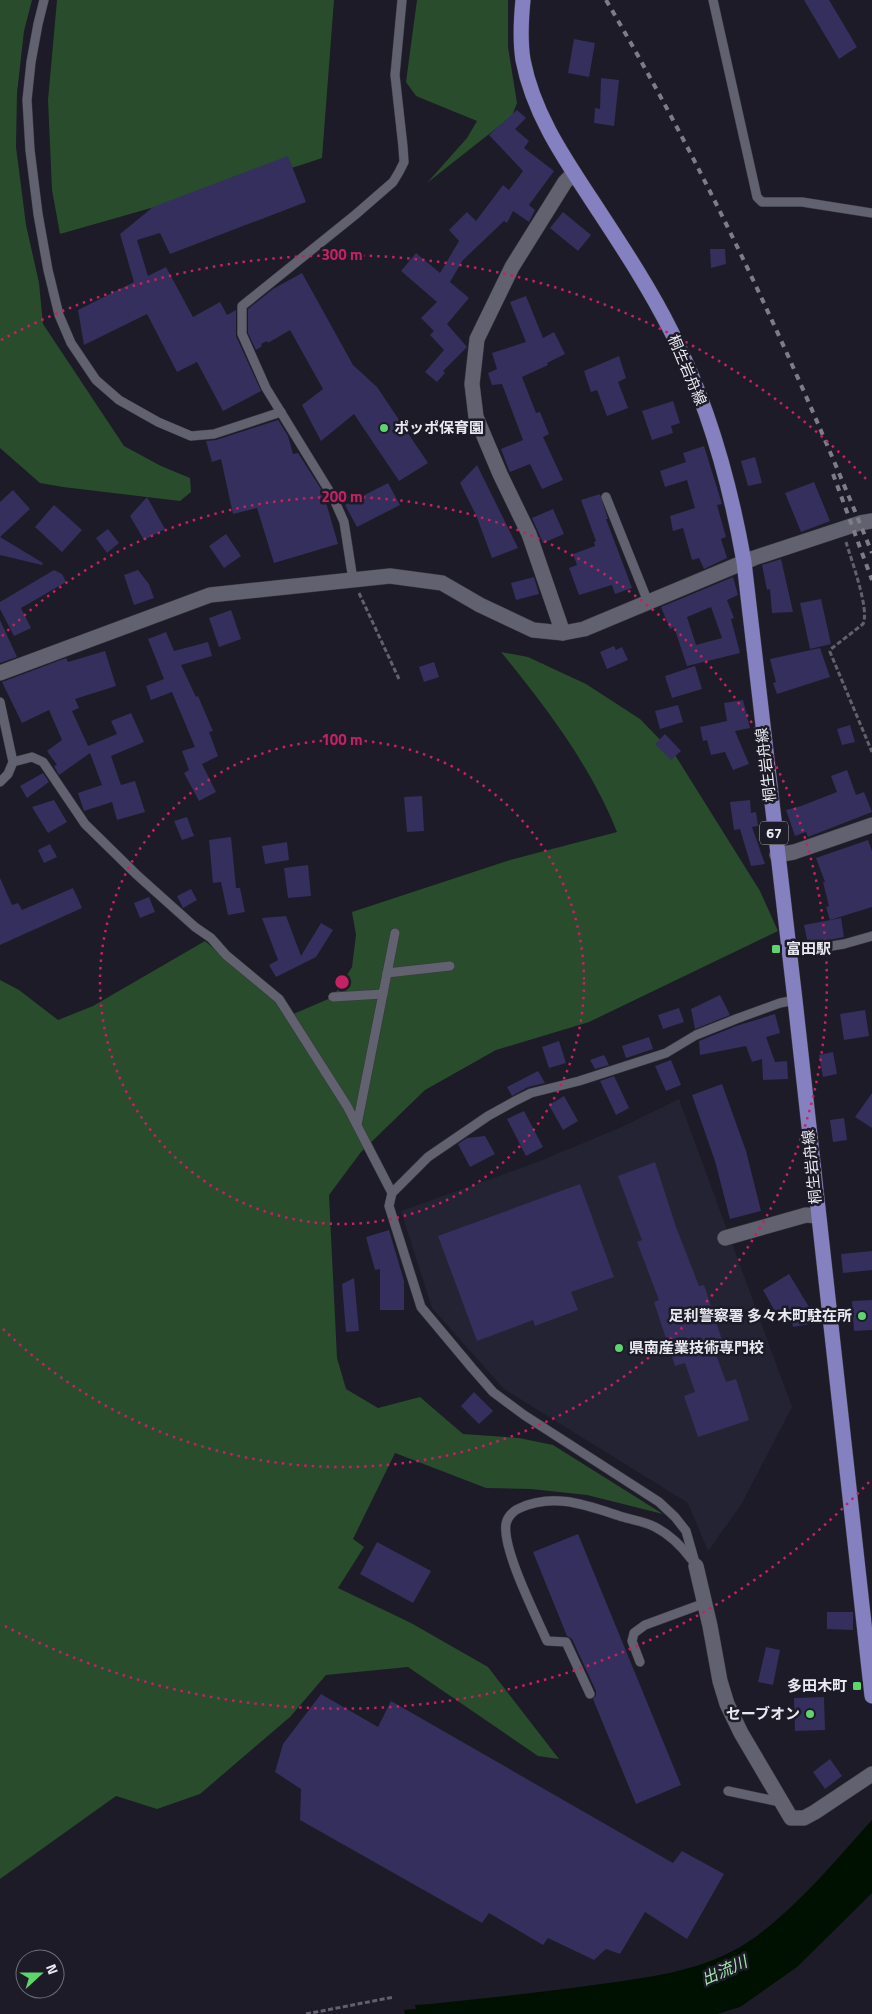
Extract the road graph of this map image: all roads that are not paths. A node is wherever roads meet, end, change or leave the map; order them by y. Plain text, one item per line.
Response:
1 (44, 0) edge
2 (402, 0) edge
3 (523, 0) edge
4 (713, 0) edge
5 (574, 173) junction
6 (872, 212) edge
7 (281, 412) junction
8 (606, 497) dead end
9 (872, 521) edge
10 (744, 562) junction
11 (353, 580) junction
12 (648, 602) junction
13 (564, 633) junction
14 (0, 673) edge
15 (0, 702) edge
16 (13, 762) junction
17 (0, 782) edge
18 (872, 825) edge
19 (777, 855) junction
20 (395, 933) dead end
21 (872, 936) edge
22 (789, 953) junction
23 (450, 966) dead end
24 (387, 973) junction
25 (383, 994) junction
26 (333, 997) dead end
27 (795, 1000) junction
28 (356, 1125) junction
29 (392, 1193) junction
30 (817, 1216) junction
31 (725, 1238) dead end
32 (696, 1566) junction
33 (704, 1603) junction
34 (640, 1662) dead end
35 (590, 1694) dead end
36 (872, 1696) edge
37 (872, 1774) edge
38 (728, 1790) dead end
39 (780, 1802) junction

1 - 7 lane
2 - 7 lane
3 - 5 main road, 桐生岩舟線 / 67
4 - 6 lane
5 - 10 main road, 桐生岩舟線 / 67
5 - 13 street
7 - 11 lane
8 - 12 lane
9 - 10 street
10 - 12 street
10 - 19 main road, 桐生岩舟線 / 67
11 - 13 street
11 - 14 street
12 - 13 street
15 - 16 lane
16 - 17 lane
16 - 28 lane
18 - 19 street
19 - 22 main road, 桐生岩舟線 / 67
20 - 24 lane
21 - 22 lane
22 - 27 main road, 桐生岩舟線 / 67
23 - 24 lane
24 - 25 lane
25 - 26 lane
25 - 28 lane
27 - 29 lane
27 - 30 main road, 桐生岩舟線 / 67
28 - 29 lane
29 - 32 lane
30 - 31 street
30 - 36 main road, 桐生岩舟線 / 67
32 - 33 street
32 - 35 lane
33 - 34 lane
33 - 39 street
37 - 39 street
38 - 39 lane

